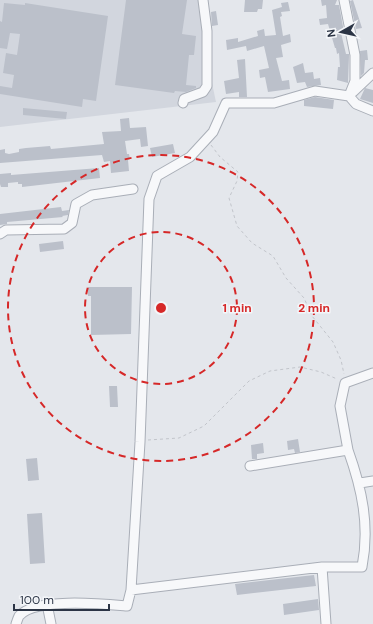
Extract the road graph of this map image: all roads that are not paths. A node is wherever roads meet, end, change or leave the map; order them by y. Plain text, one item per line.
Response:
1 (203, 0) edge
2 (344, 0) edge
3 (373, 72) edge
4 (349, 96) junction
5 (183, 102) dead end
6 (373, 111) edge
7 (133, 189) dead end
8 (0, 234) edge
9 (373, 373) edge
10 (348, 450) junction
11 (250, 466) dead end
12 (373, 481) edge
13 (360, 483) junction
14 (322, 567) junction
15 (131, 590) junction
16 (47, 604) junction
17 (16, 624) edge
18 (51, 624) edge
19 (326, 624) edge

1 - 5 street
2 - 4 street
3 - 4 street
4 - 6 street
4 - 15 street
7 - 8 street
9 - 10 street
10 - 11 street
10 - 13 street
12 - 13 street
13 - 14 street
14 - 15 street
14 - 19 street
15 - 16 street
16 - 17 street
16 - 18 street

